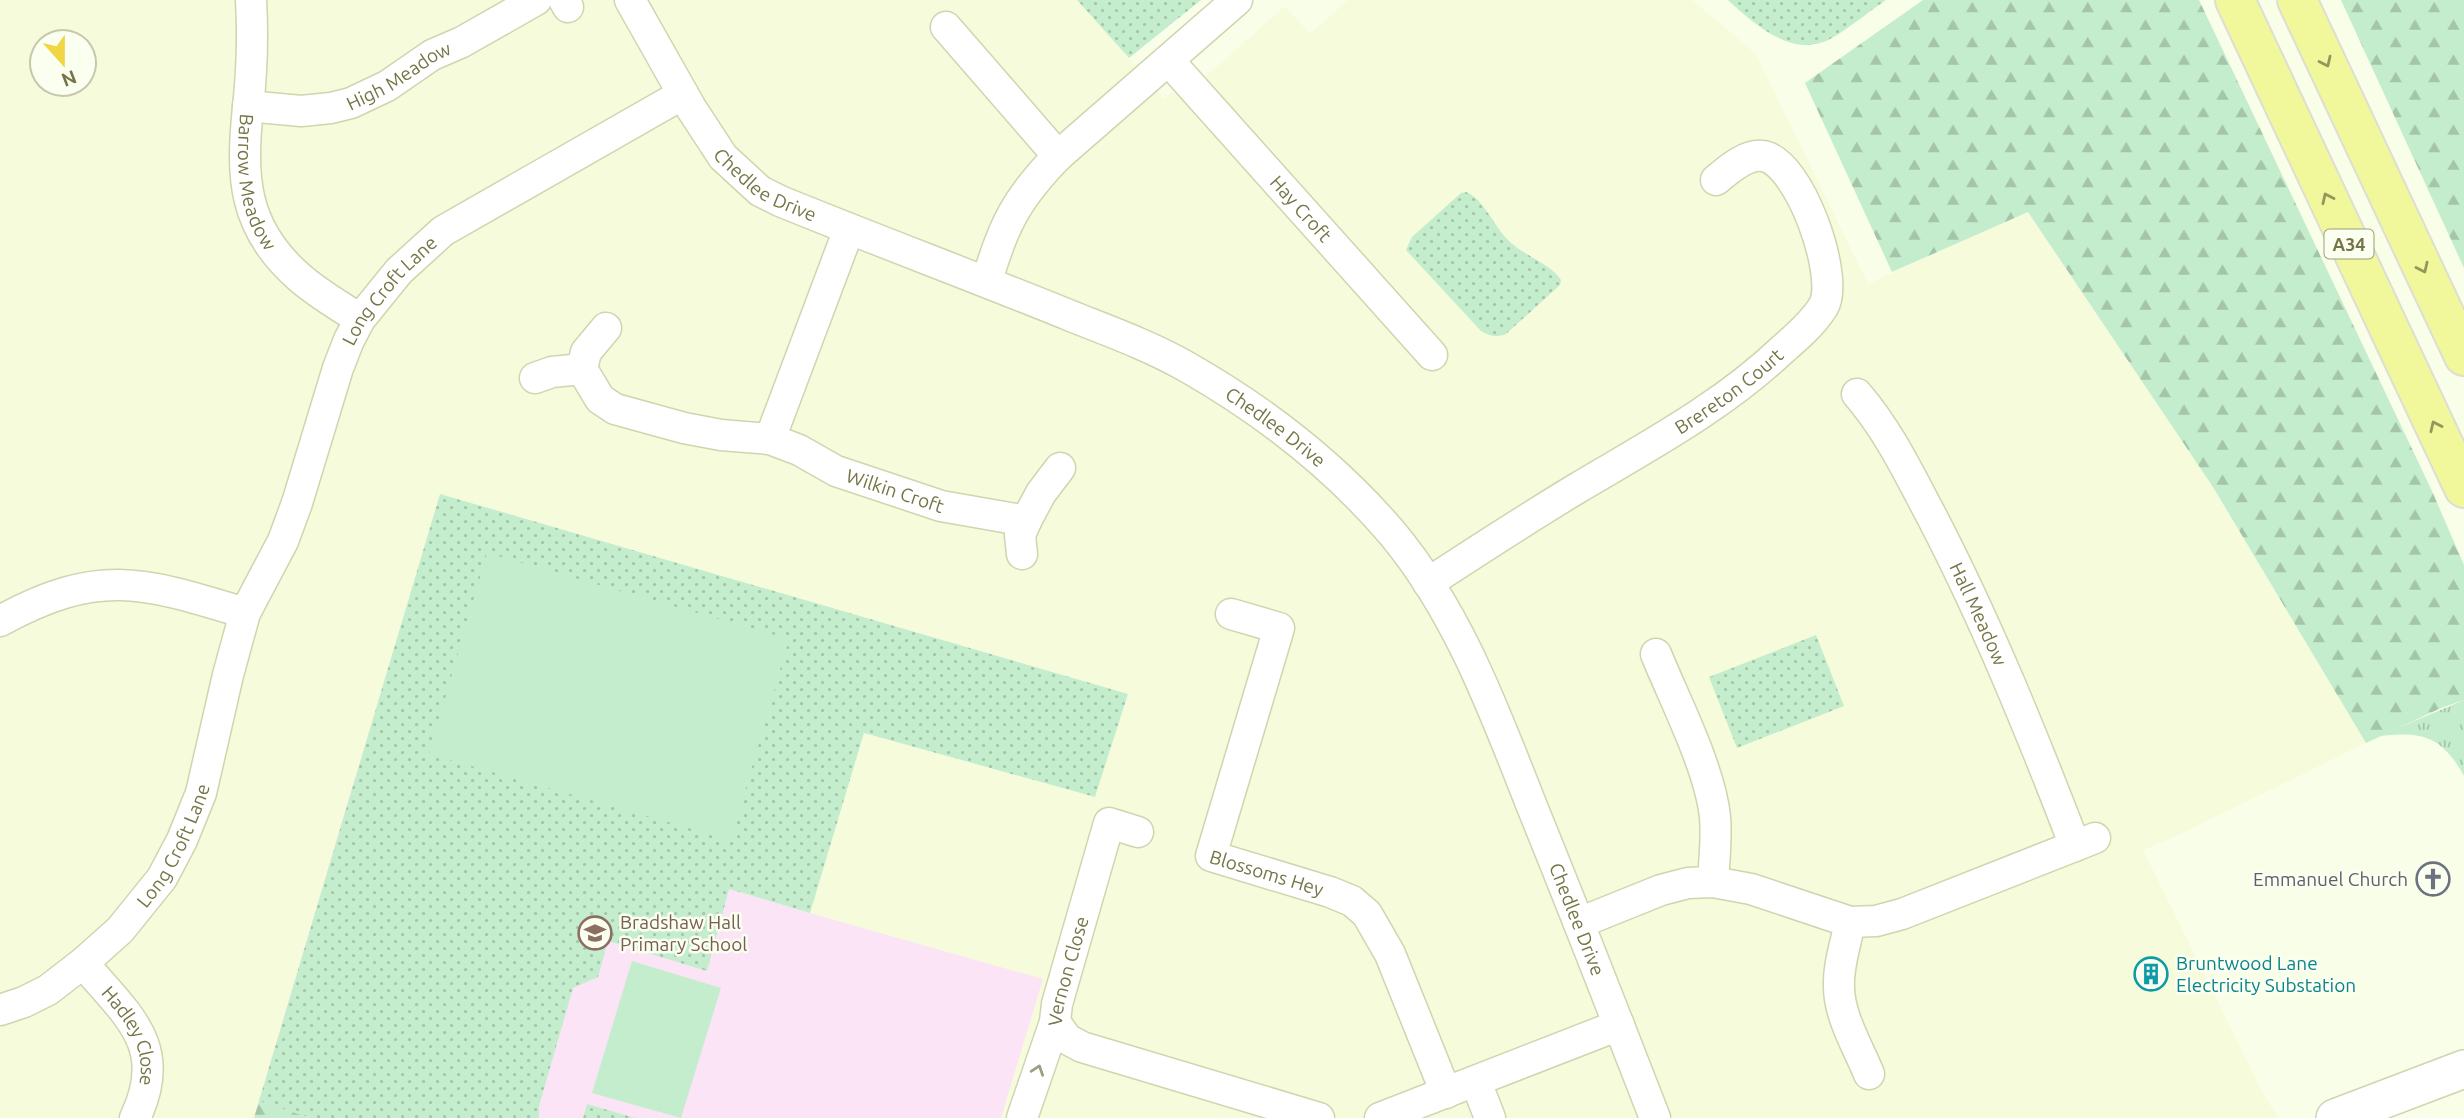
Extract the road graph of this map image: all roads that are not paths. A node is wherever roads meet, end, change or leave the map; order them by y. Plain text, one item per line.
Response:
1 (251, 0) edge
2 (536, 0) edge
3 (630, 0) edge
4 (1237, 0) edge
5 (2235, 0) edge
6 (2297, 0) edge
7 (946, 27) dead end
8 (1169, 61) junction
9 (683, 94) junction
10 (248, 106) junction
11 (1058, 156) junction
12 (1716, 180) dead end
13 (849, 229) junction
14 (987, 281) junction
15 (360, 319) junction
16 (606, 328) dead end
17 (1432, 355) dead end
18 (2464, 356) edge
19 (582, 369) junction
20 (535, 378) dead end
21 (1857, 394) dead end
22 (770, 439) junction
23 (1060, 468) dead end
24 (2464, 488) edge
25 (1026, 521) junction
26 (1022, 554) dead end
27 (1428, 583) junction
28 (245, 613) junction
29 (1231, 614) dead end
30 (0, 621) edge
31 (1656, 654) dead end
32 (1138, 832) dead end
33 (1713, 882) junction
34 (1850, 922) junction
35 (1579, 923) junction
36 (83, 964) junction
37 (0, 1010) edge
38 (1055, 1021) junction
39 (1619, 1025) junction
40 (2464, 1069) edge
41 (1868, 1074) dead end
42 (1476, 1082) junction
43 (1446, 1093) junction
44 (135, 1118) edge
45 (1022, 1118) edge
46 (1319, 1118) edge
47 (1380, 1118) edge
48 (1490, 1118) edge
49 (1655, 1118) edge
50 (2334, 1118) edge

1 - 10 street, Barrow Meadow
2 - 10 street, High Meadow
3 - 9 street, Chedlee Drive
4 - 8 street
24 -> 5 highway, A34
6 -> 18 highway, A34
7 - 11 street
8 - 11 street
8 - 17 street, Hay Croft
9 - 13 street, Chedlee Drive
9 - 15 street, Long Croft Lane
10 - 15 street, Barrow Meadow
11 - 14 street
12 - 27 street, Brereton Court
13 - 14 street, Chedlee Drive
13 - 22 street
14 - 27 street, Chedlee Drive
15 - 28 street, Long Croft Lane
16 - 19 street
19 - 20 street
19 - 22 street, Wilkin Croft
21 - 34 street, Hall Meadow
22 - 25 street, Wilkin Croft
23 - 25 street
25 - 26 street
27 - 35 street, Chedlee Drive
28 - 30 street
28 - 36 street, Long Croft Lane
29 - 43 street, Blossoms Hey
31 - 33 street
32 - 38 street, Vernon Close
33 - 34 street, Hall Meadow
33 - 35 street, Hall Meadow
34 - 41 street
35 - 39 street, Chedlee Drive
36 - 37 street, Long Croft Lane
36 - 44 street, Hadley Close
45 -> 38 street, Vernon Close
38 - 46 street
39 - 42 street
39 - 49 street, Chedlee Drive
40 - 50 street
42 - 43 street
42 - 48 street
43 - 47 street

